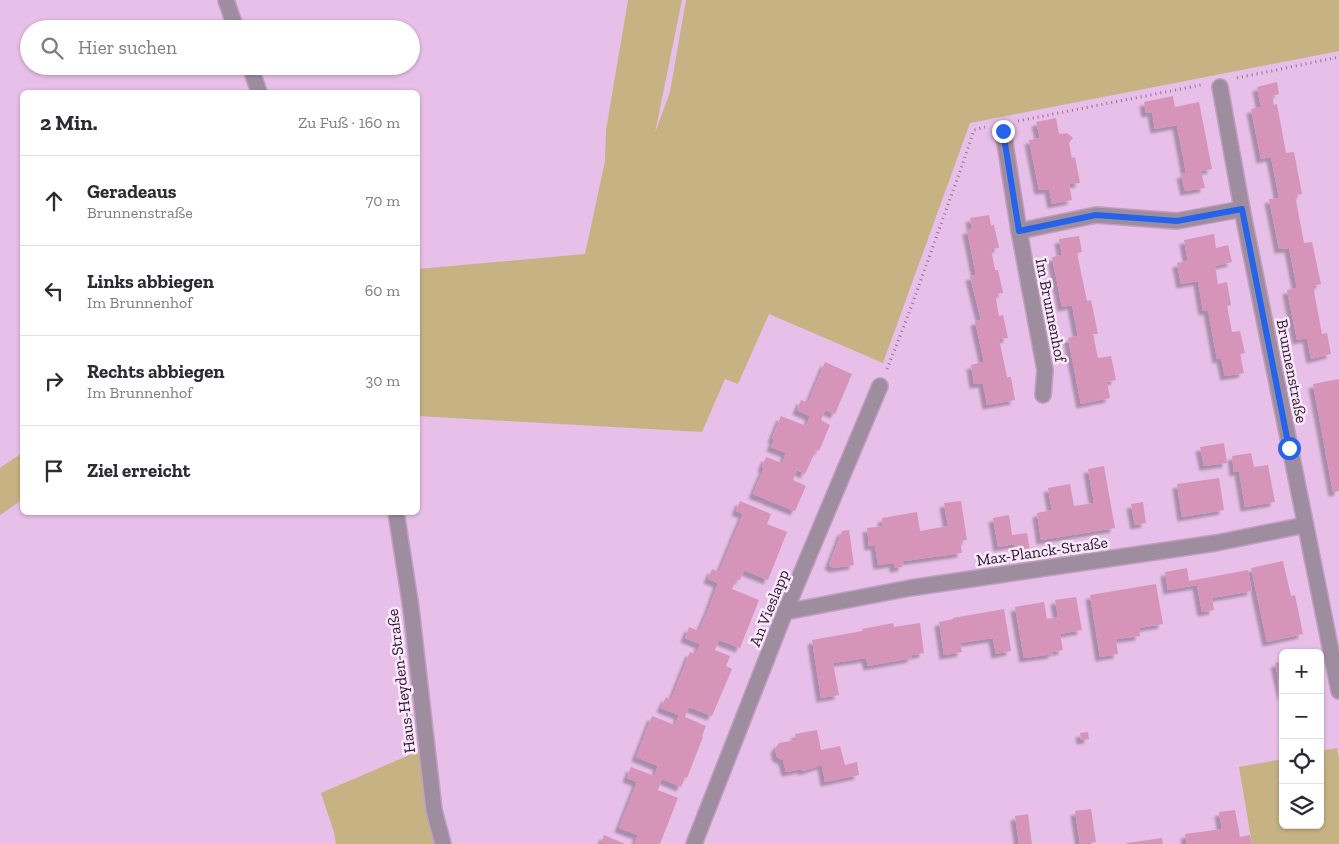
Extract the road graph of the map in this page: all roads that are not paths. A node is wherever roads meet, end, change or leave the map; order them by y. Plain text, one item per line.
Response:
1 (226, 0) edge
2 (233, 20) edge
3 (253, 75) edge
4 (1219, 83) road end
5 (258, 90) edge
6 (1002, 126) road end
7 (1242, 209) junction
8 (1019, 231) junction
9 (880, 386) road end
10 (1043, 395) dead end
11 (396, 515) edge
12 (1305, 525) junction
13 (785, 612) junction
14 (1339, 691) edge
15 (443, 844) edge
16 (694, 844) edge

1 - 2 street
3 - 5 street
4 - 7 street, Brunnenstraße
6 - 8 street, Im Brunnenhof
7 - 8 street
7 - 12 street, Brunnenstraße
8 - 10 street, Im Brunnenhof
9 - 13 street, An Vieslapp
11 - 15 street, Haus-Heyden-Straße
12 - 13 street, Max-Planck-Straße
12 - 14 street, Brunnenstraße
13 - 16 street, An Vieslapp

